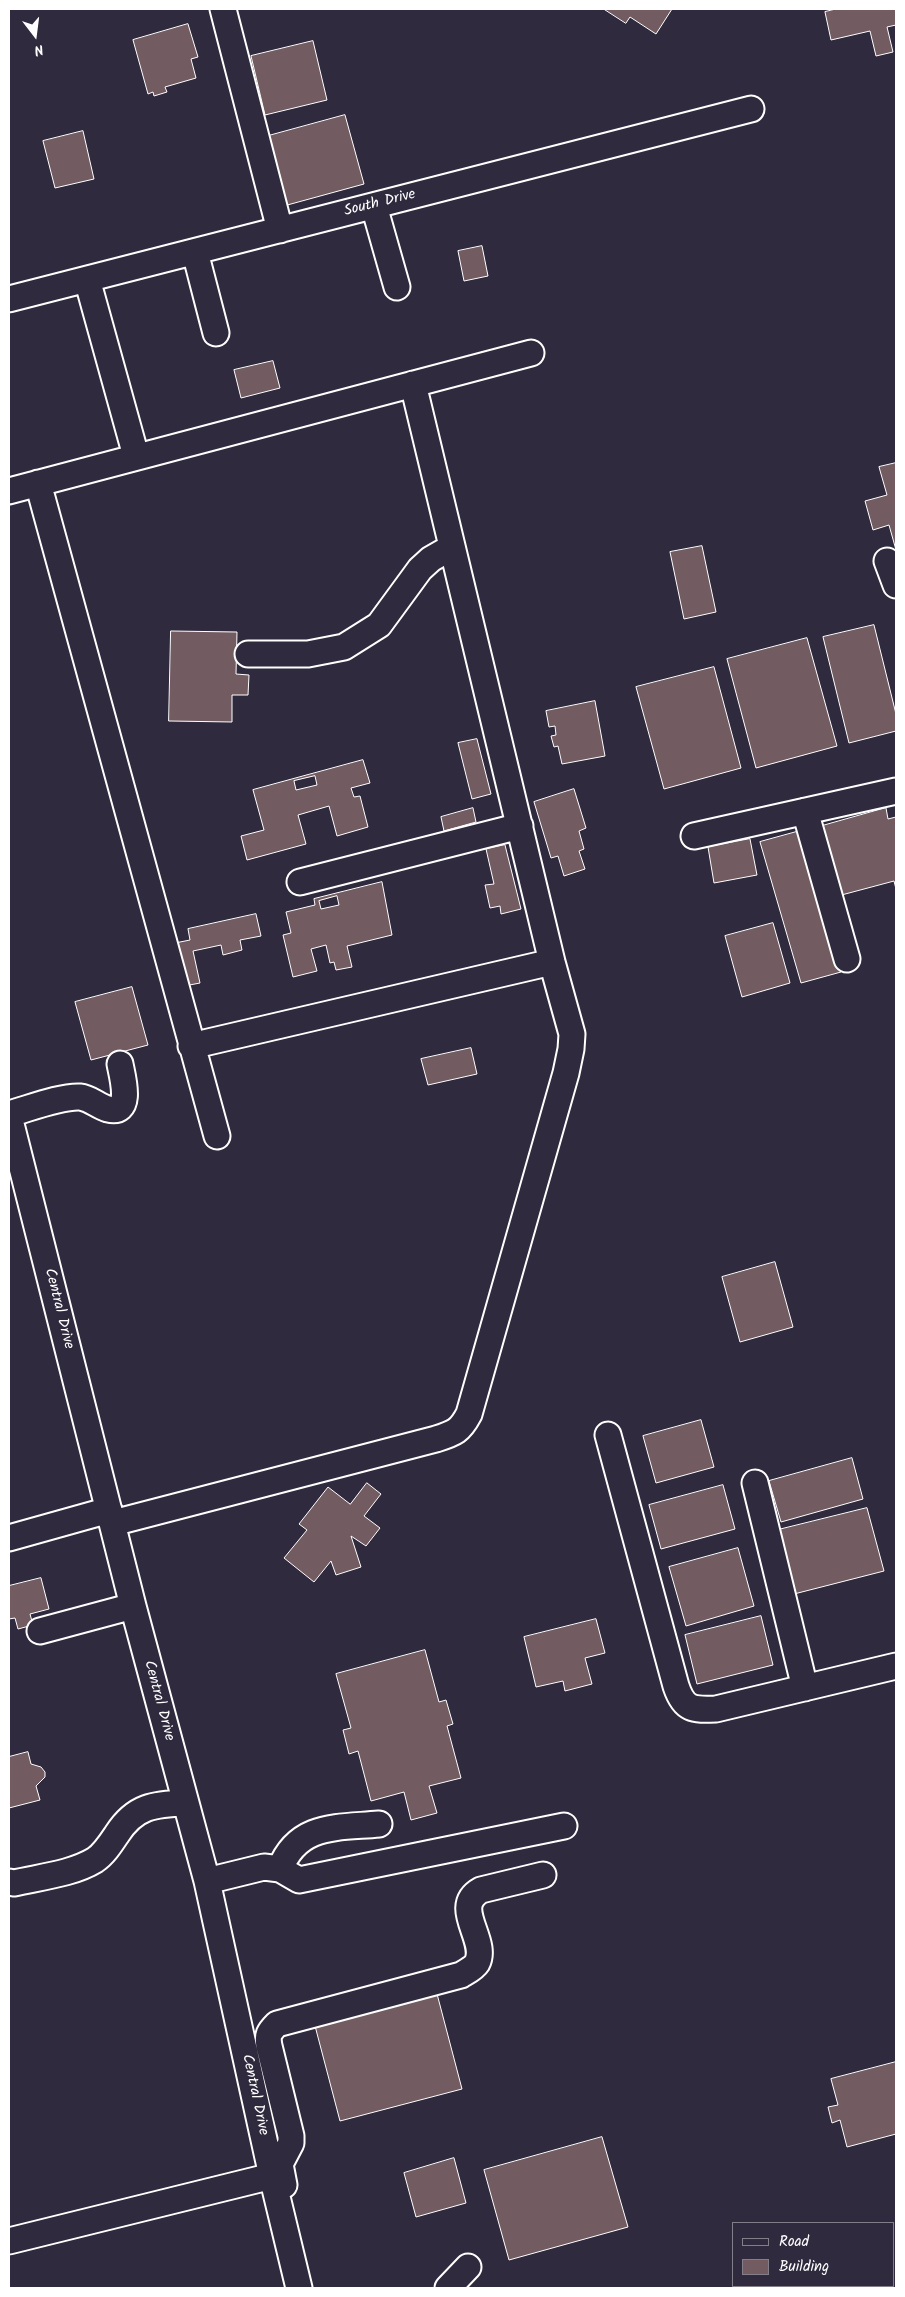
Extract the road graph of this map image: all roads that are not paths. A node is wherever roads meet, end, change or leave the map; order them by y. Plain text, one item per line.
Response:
1 (223, 9) edge
2 (751, 109) dead end
3 (374, 206) junction
4 (280, 230) junction
5 (194, 252) junction
6 (87, 279) junction
7 (396, 287) dead end
8 (9, 299) edge
9 (216, 333) dead end
10 (531, 353) dead end
11 (413, 384) junction
12 (136, 456) junction
13 (38, 483) junction
14 (9, 491) edge
15 (452, 547) junction
16 (887, 561) dead end
17 (896, 585) edge
18 (248, 654) dead end
19 (896, 791) edge
20 (805, 811) junction
21 (520, 826) junction
22 (694, 836) dead end
23 (300, 882) dead end
24 (847, 959) dead end
25 (552, 962) junction
26 (191, 1046) junction
27 (120, 1064) dead end
28 (9, 1115) edge
29 (217, 1136) dead end
30 (608, 1436) dead end
31 (755, 1483) dead end
32 (111, 1516) junction
33 (9, 1538) edge
34 (133, 1606) junction
35 (40, 1631) dead end
36 (896, 1666) edge
37 (805, 1688) junction
38 (186, 1802) junction
39 (379, 1824) dead end
40 (564, 1826) dead end
41 (280, 1869) junction
42 (543, 1875) dead end
43 (206, 1881) junction
44 (9, 1882) edge
45 (272, 2176) junction
46 (282, 2218) junction
47 (9, 2241) edge
48 (468, 2267) dead end
49 (299, 2288) edge
50 (448, 2288) edge

1 - 4 street
2 - 3 street, South Drive
3 - 4 street, South Drive
3 - 7 street
4 - 5 street, South Drive
5 - 6 street, South Drive
5 - 9 street
6 - 8 street, South Drive
6 - 12 street
10 - 11 street
11 - 12 street
11 - 15 street
12 - 13 street
13 - 14 street
13 - 26 street
15 - 18 street
15 - 21 street
16 - 17 street
19 - 20 street
20 - 22 street
20 - 24 street
21 - 23 street
21 - 25 street
25 - 26 street
25 - 32 street
26 - 29 street
27 - 28 street
28 - 32 street, Central Drive
30 - 37 street
31 - 37 street
32 - 33 street
32 - 34 street, Central Drive
34 - 35 street
34 - 38 street, Central Drive
36 - 37 street
38 - 43 street, Central Drive
38 - 44 street
39 - 41 street
40 - 41 street
41 - 43 street
42 - 46 street
43 - 45 street, Central Drive
45 - 46 street, Central Drive
45 - 47 street
46 - 49 street, Central Drive
48 - 50 street

